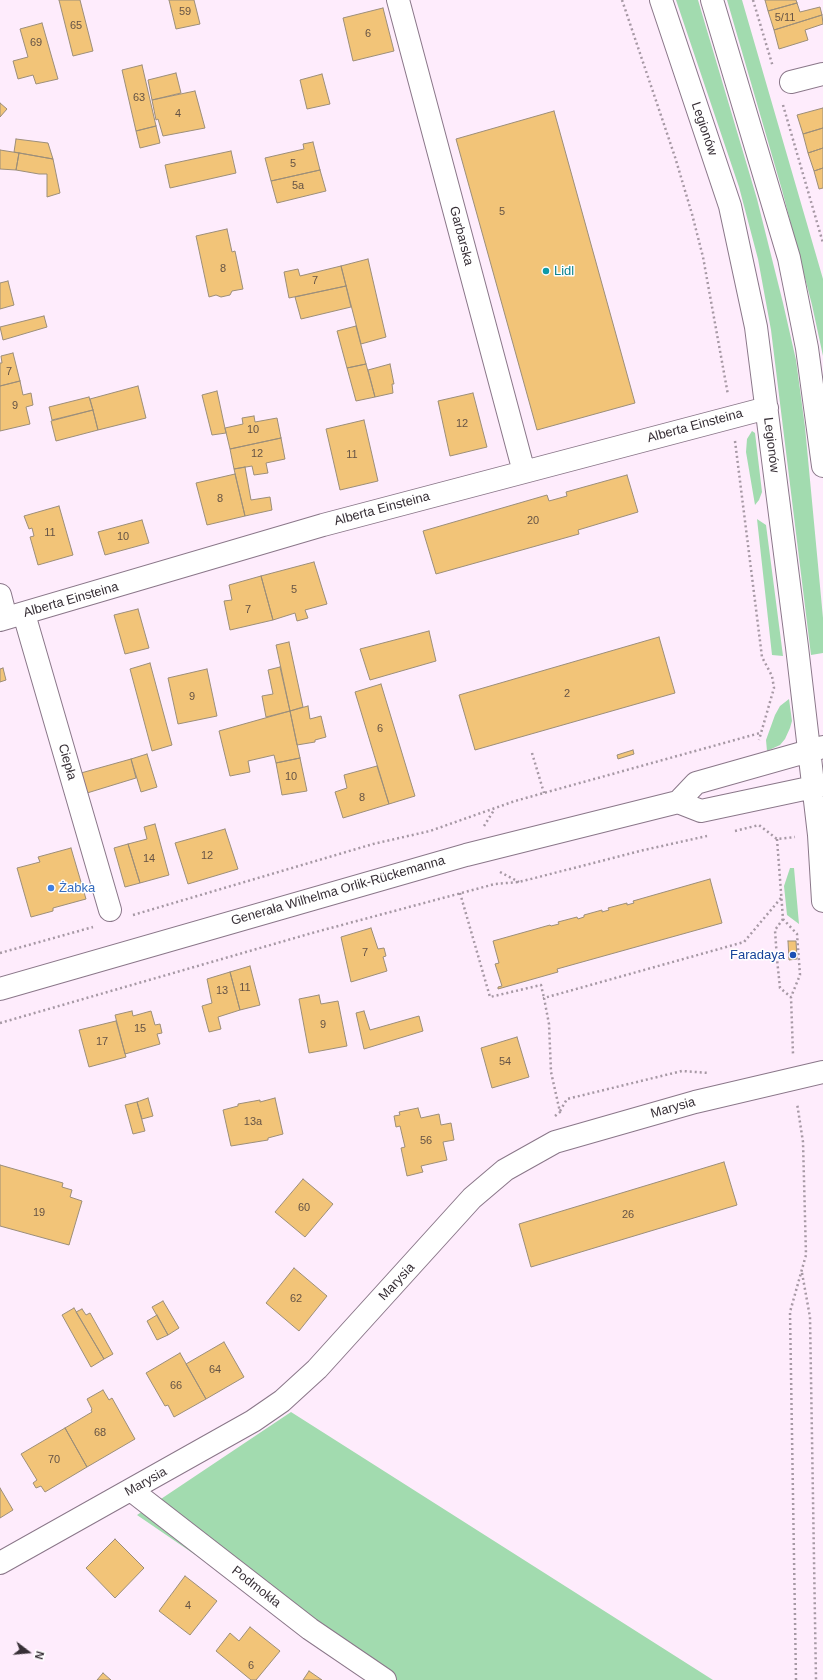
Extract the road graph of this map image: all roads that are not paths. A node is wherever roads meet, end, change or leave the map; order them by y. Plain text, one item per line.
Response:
1 (398, 0) edge
2 (661, 0) edge
3 (712, 0) edge
4 (823, 74) edge
5 (782, 84) road end
6 (767, 408) junction
7 (823, 466) edge
8 (524, 472) junction
9 (0, 595) edge
10 (10, 618) edge
11 (816, 749) edge
12 (818, 786) edge
13 (678, 802) junction
14 (823, 901) edge
15 (112, 917) road end
16 (0, 989) edge
17 (823, 1072) edge
18 (131, 1490) junction
19 (0, 1563) edge
20 (385, 1680) edge

1 - 8 street, Garbarska
2 - 6 street, Legionów
3 - 7 street
4 - 5 street
6 - 8 street, Alberta Einsteina
6 - 11 street, Legionów
8 - 10 street, Alberta Einsteina
9 - 10 street, Ciepła
10 - 15 street, Ciepła
11 - 12 street, Legionów
11 - 13 street
12 - 13 street
12 - 14 street, Legionów
13 - 16 street, Generała Wilhelma Orlik-Rückemanna
17 - 18 street, Marysia
18 - 19 street, Marysia
18 - 20 street, Podmokła

